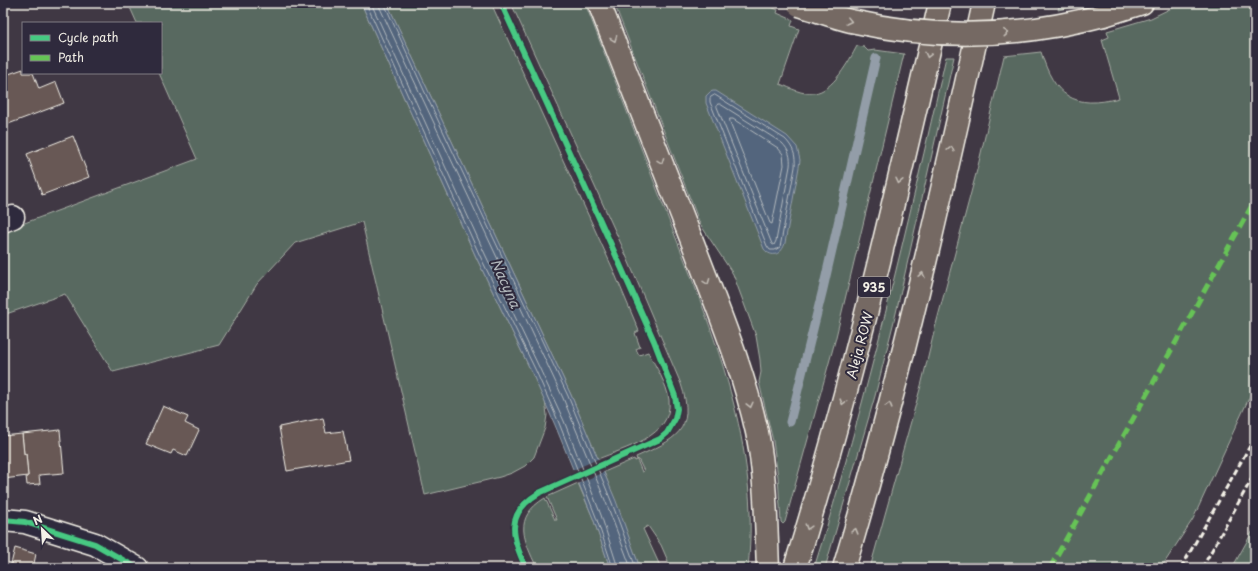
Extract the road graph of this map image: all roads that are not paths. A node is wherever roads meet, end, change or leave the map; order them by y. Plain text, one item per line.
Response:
1 (599, 3) edge
2 (940, 3) edge
3 (984, 3) edge
4 (1142, 3) edge
5 (796, 4) edge
6 (3, 520) edge
7 (137, 568) edge
8 (768, 568) edge
9 (795, 568) edge
10 (844, 568) edge

1 -> 8 main road
2 -> 9 main road, Aleja ROW / 935
10 -> 3 main road
5 -> 4 main road, bridge
6 - 7 street

